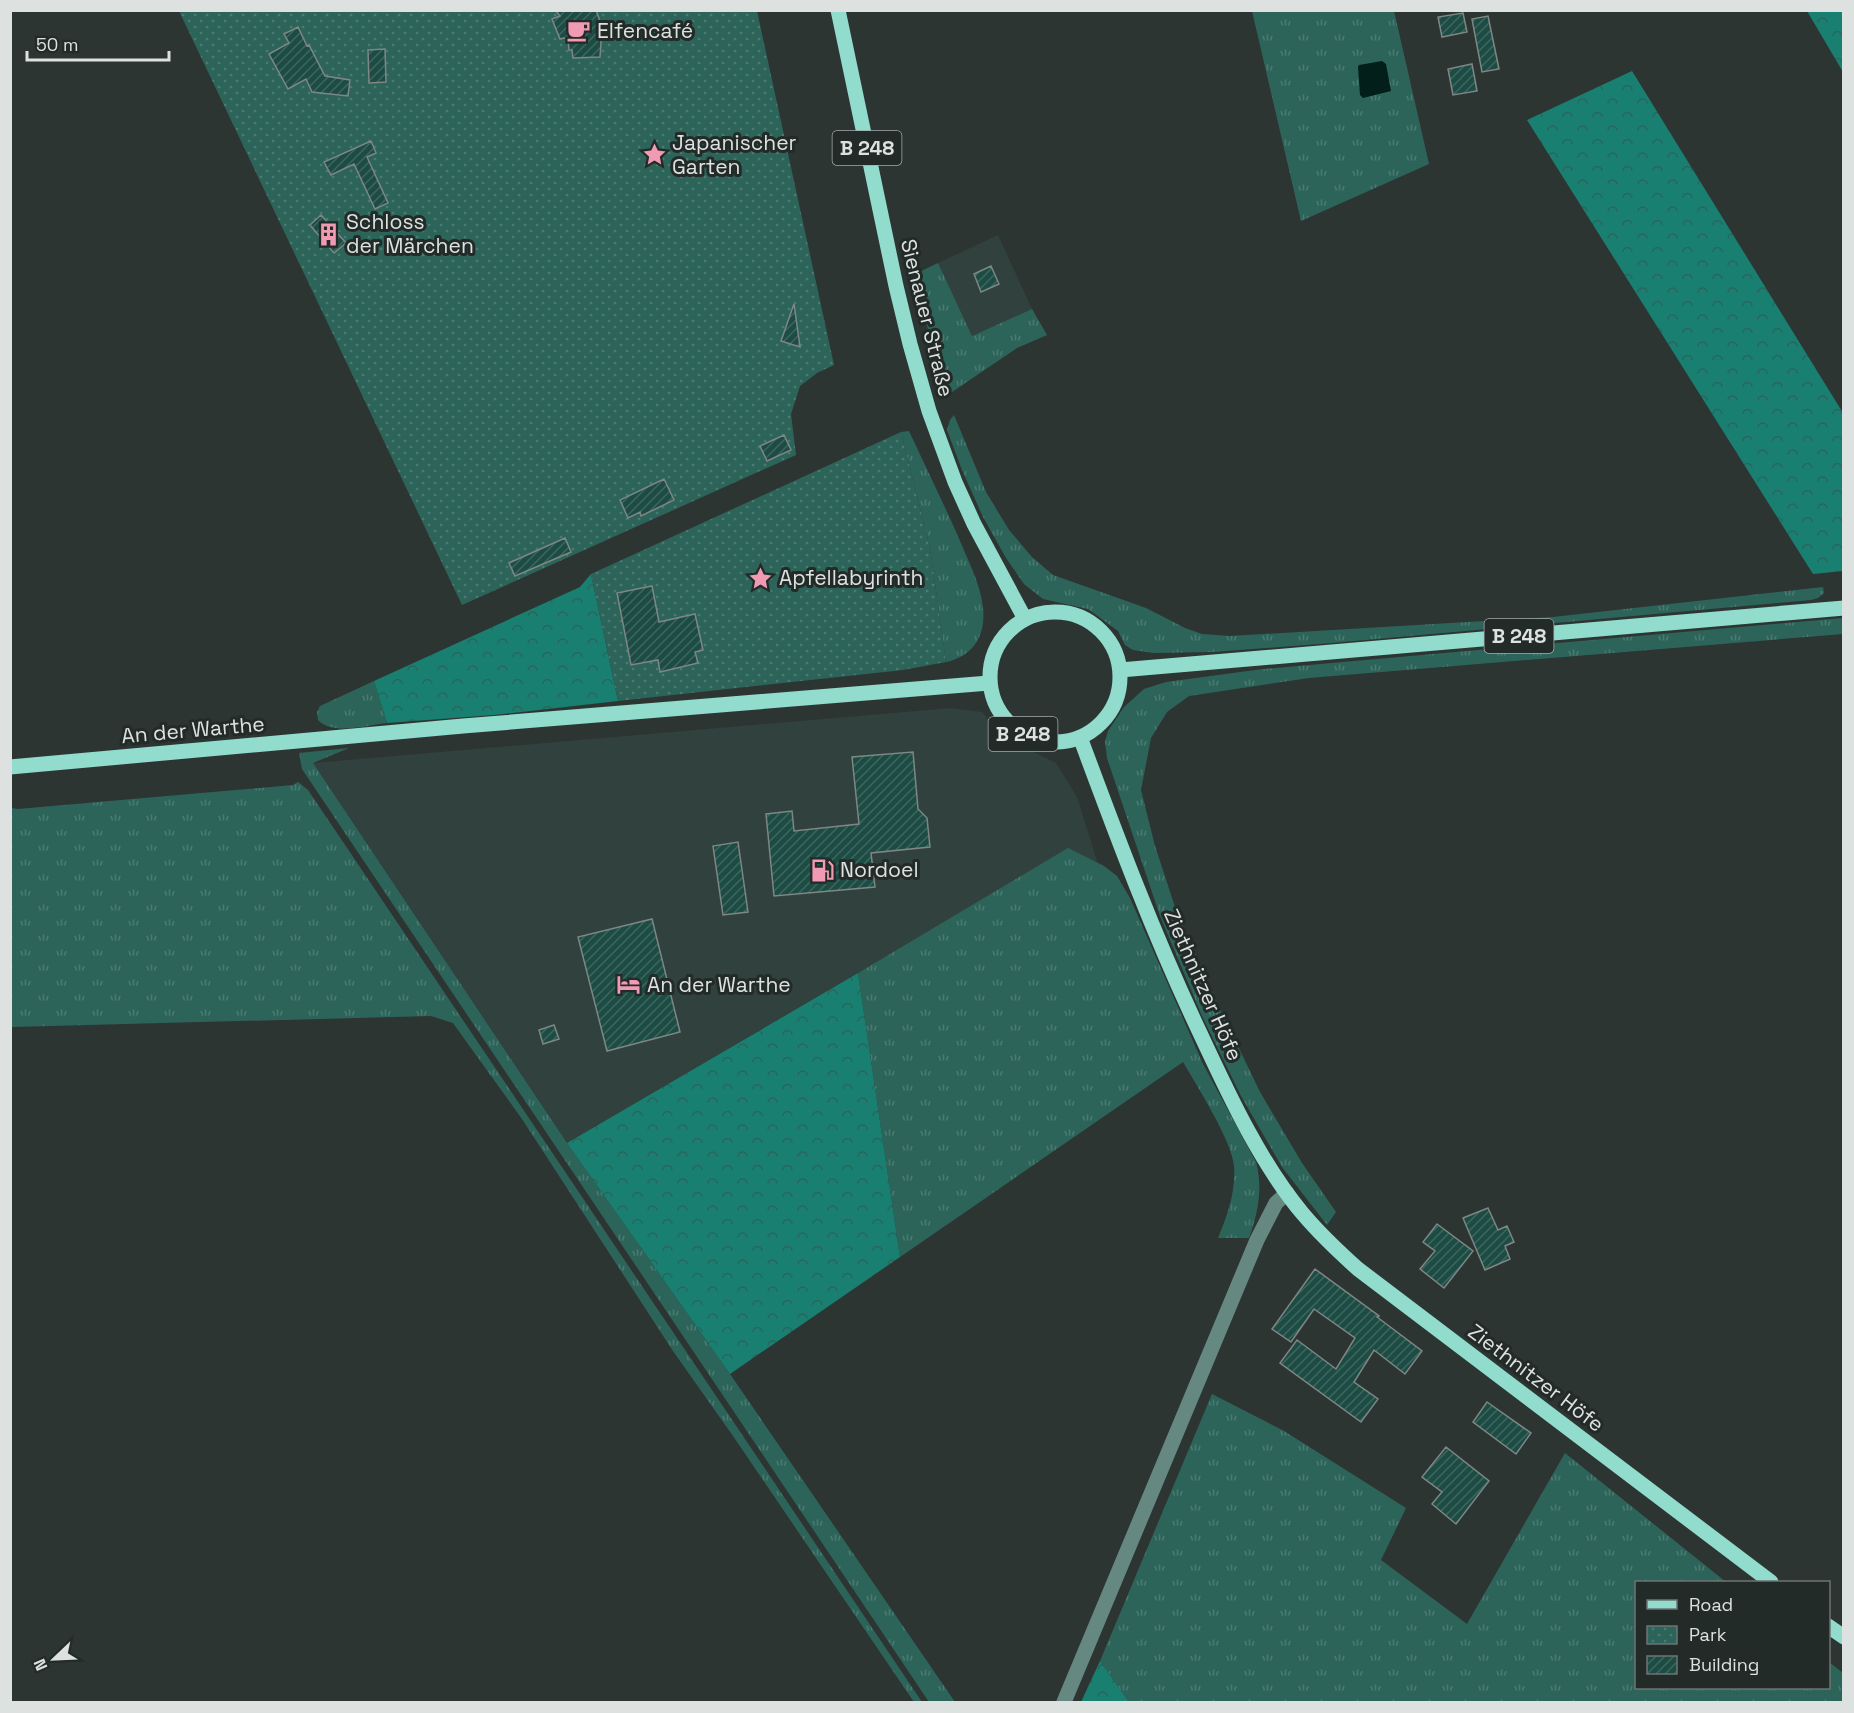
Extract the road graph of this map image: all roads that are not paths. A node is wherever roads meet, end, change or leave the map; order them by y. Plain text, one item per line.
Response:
1 (838, 10) edge
2 (1844, 608) edge
3 (1025, 619) junction
4 (1120, 670) junction
5 (989, 683) junction
6 (1080, 737) junction
7 (10, 767) edge
8 (1287, 1193) junction
9 (1770, 1581) edge
10 (1830, 1627) edge
11 (1844, 1637) edge
12 (1064, 1702) edge

1 - 3 main road, Sienauer Straße / B 248
2 - 4 main road, B 248
3 - 4 main road, B 248
3 - 5 main road, B 248
4 - 6 main road, B 248
5 - 6 main road, B 248
5 - 7 main road, An der Warthe
6 - 8 main road, Ziethnitzer Höfe
8 - 9 main road, Ziethnitzer Höfe
8 - 12 street
10 - 11 main road

